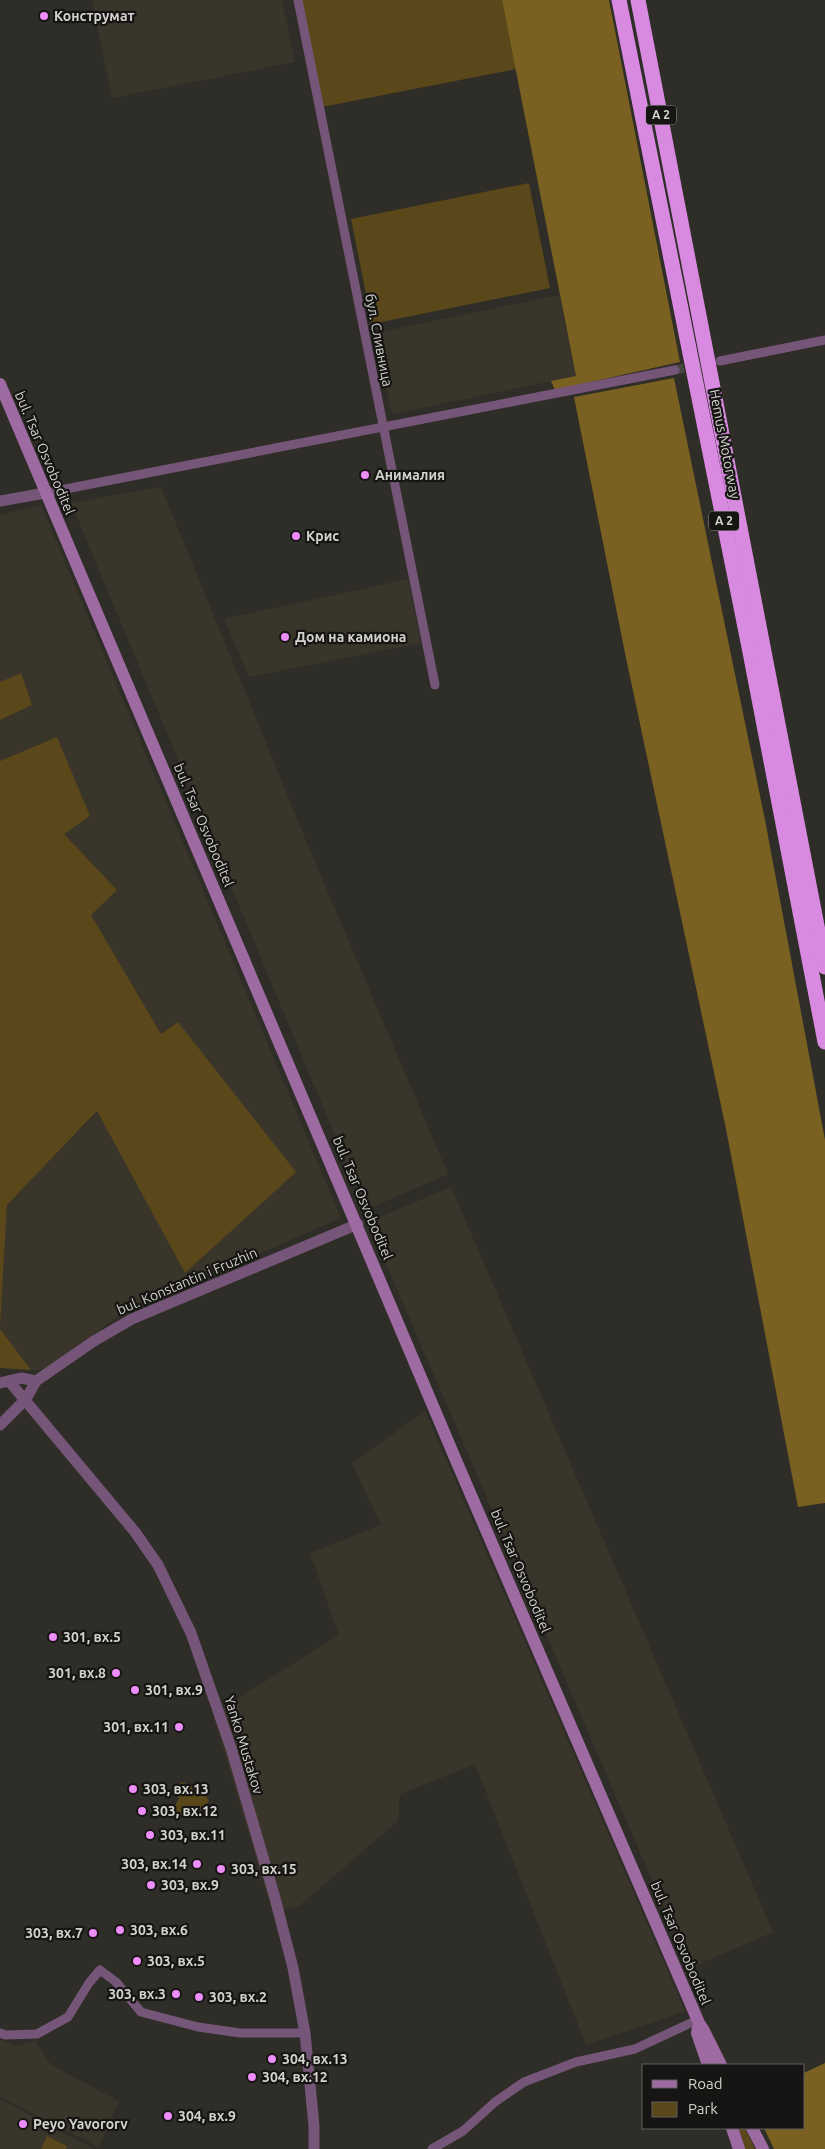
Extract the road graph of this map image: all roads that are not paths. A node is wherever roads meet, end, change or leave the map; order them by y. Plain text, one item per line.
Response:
1 (298, 0) edge
2 (619, 0) edge
3 (638, 0) edge
4 (825, 340) edge
5 (720, 361) dead end
6 (675, 370) tunnel mouth
7 (0, 384) edge
8 (382, 426) junction
9 (45, 493) junction
10 (0, 501) edge
11 (435, 685) dead end
12 (825, 967) edge
13 (825, 1042) edge
14 (358, 1224) junction
15 (36, 1380) junction
16 (5, 1382) edge
17 (26, 1399) junction
18 (0, 1426) edge
19 (698, 2022) junction
20 (0, 2033) edge
21 (305, 2033) junction
22 (708, 2064) edge
23 (721, 2064) edge
24 (732, 2129) edge
25 (753, 2129) edge
26 (314, 2149) edge
27 (432, 2149) edge
28 (739, 2149) edge
29 (763, 2149) edge

1 - 8 street, бул. Сливница
2 - 13 highway, Hemus Motorway / A 2
3 - 12 highway, Hemus Motorway / A 2
4 - 5 street
6 - 8 street
7 - 9 main road, bul. Tsar Osvoboditel
8 - 9 street
8 - 11 street, бул. Сливница
9 - 10 street
9 - 14 main road, bul. Tsar Osvoboditel
14 - 15 street, bul. Konstantin i Fruzhin
14 - 19 main road, bul. Tsar Osvoboditel
15 - 16 street
15 - 17 street, bul. Konstantin i Fruzhin
16 - 17 street, Yanko Mustakov
17 - 18 street, bul. Konstantin i Fruzhin
17 - 21 street, Yanko Mustakov
19 - 22 main road, bul. Tsar Osvoboditel
19 - 23 main road, bul. Tsar Osvoboditel
19 - 27 street
20 - 21 street
21 - 26 street, Yanko Mustakov
24 - 28 main road
25 - 29 main road

